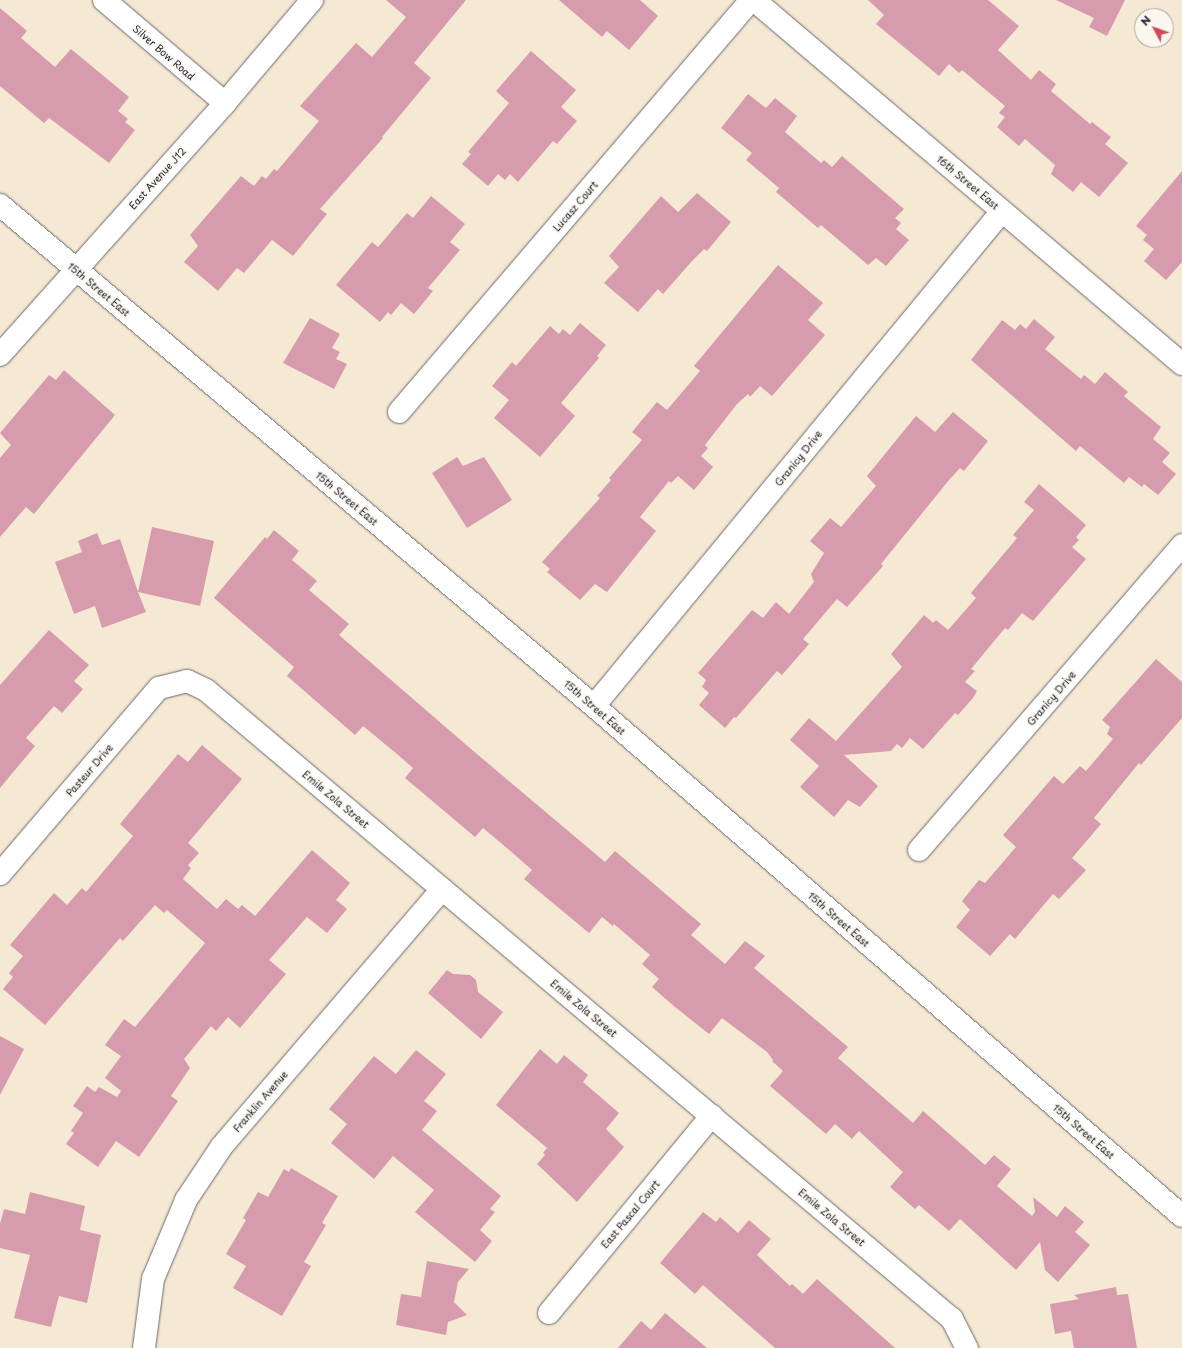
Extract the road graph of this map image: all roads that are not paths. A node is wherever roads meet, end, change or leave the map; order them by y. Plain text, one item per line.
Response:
1 (104, 0) edge
2 (312, 0) edge
3 (753, 0) edge
4 (225, 103) junction
5 (0, 205) edge
6 (1002, 211) junction
7 (75, 269) junction
8 (0, 355) edge
9 (1182, 364) edge
10 (399, 412) dead end
11 (1182, 545) edge
12 (187, 681) joint
13 (594, 706) junction
14 (919, 850) dead end
15 (0, 874) edge
16 (442, 889) junction
17 (712, 1115) junction
18 (1182, 1216) edge
19 (549, 1313) dead end
20 (144, 1348) edge
21 (967, 1348) edge

1 - 4 street, Silver Bow Road
2 - 4 street, East Avenue J12
3 - 6 street, 16th Street East
3 - 10 street, Lucasz Court
4 - 7 street, East Avenue J12
5 - 7 street, 15th Street East
6 - 9 street, 16th Street East
6 - 13 street, Granicy Drive
7 - 8 street, East Avenue J12
7 - 13 street, 15th Street East
11 - 14 street, Granicy Drive
12 - 15 street, Pasteur Drive
12 - 16 street, Emile Zola Street
13 - 18 street, 15th Street East
16 - 17 street, Emile Zola Street
16 - 20 street, Franklin Avenue
17 - 19 street, East Pascal Court
17 - 21 street, Emile Zola Street

